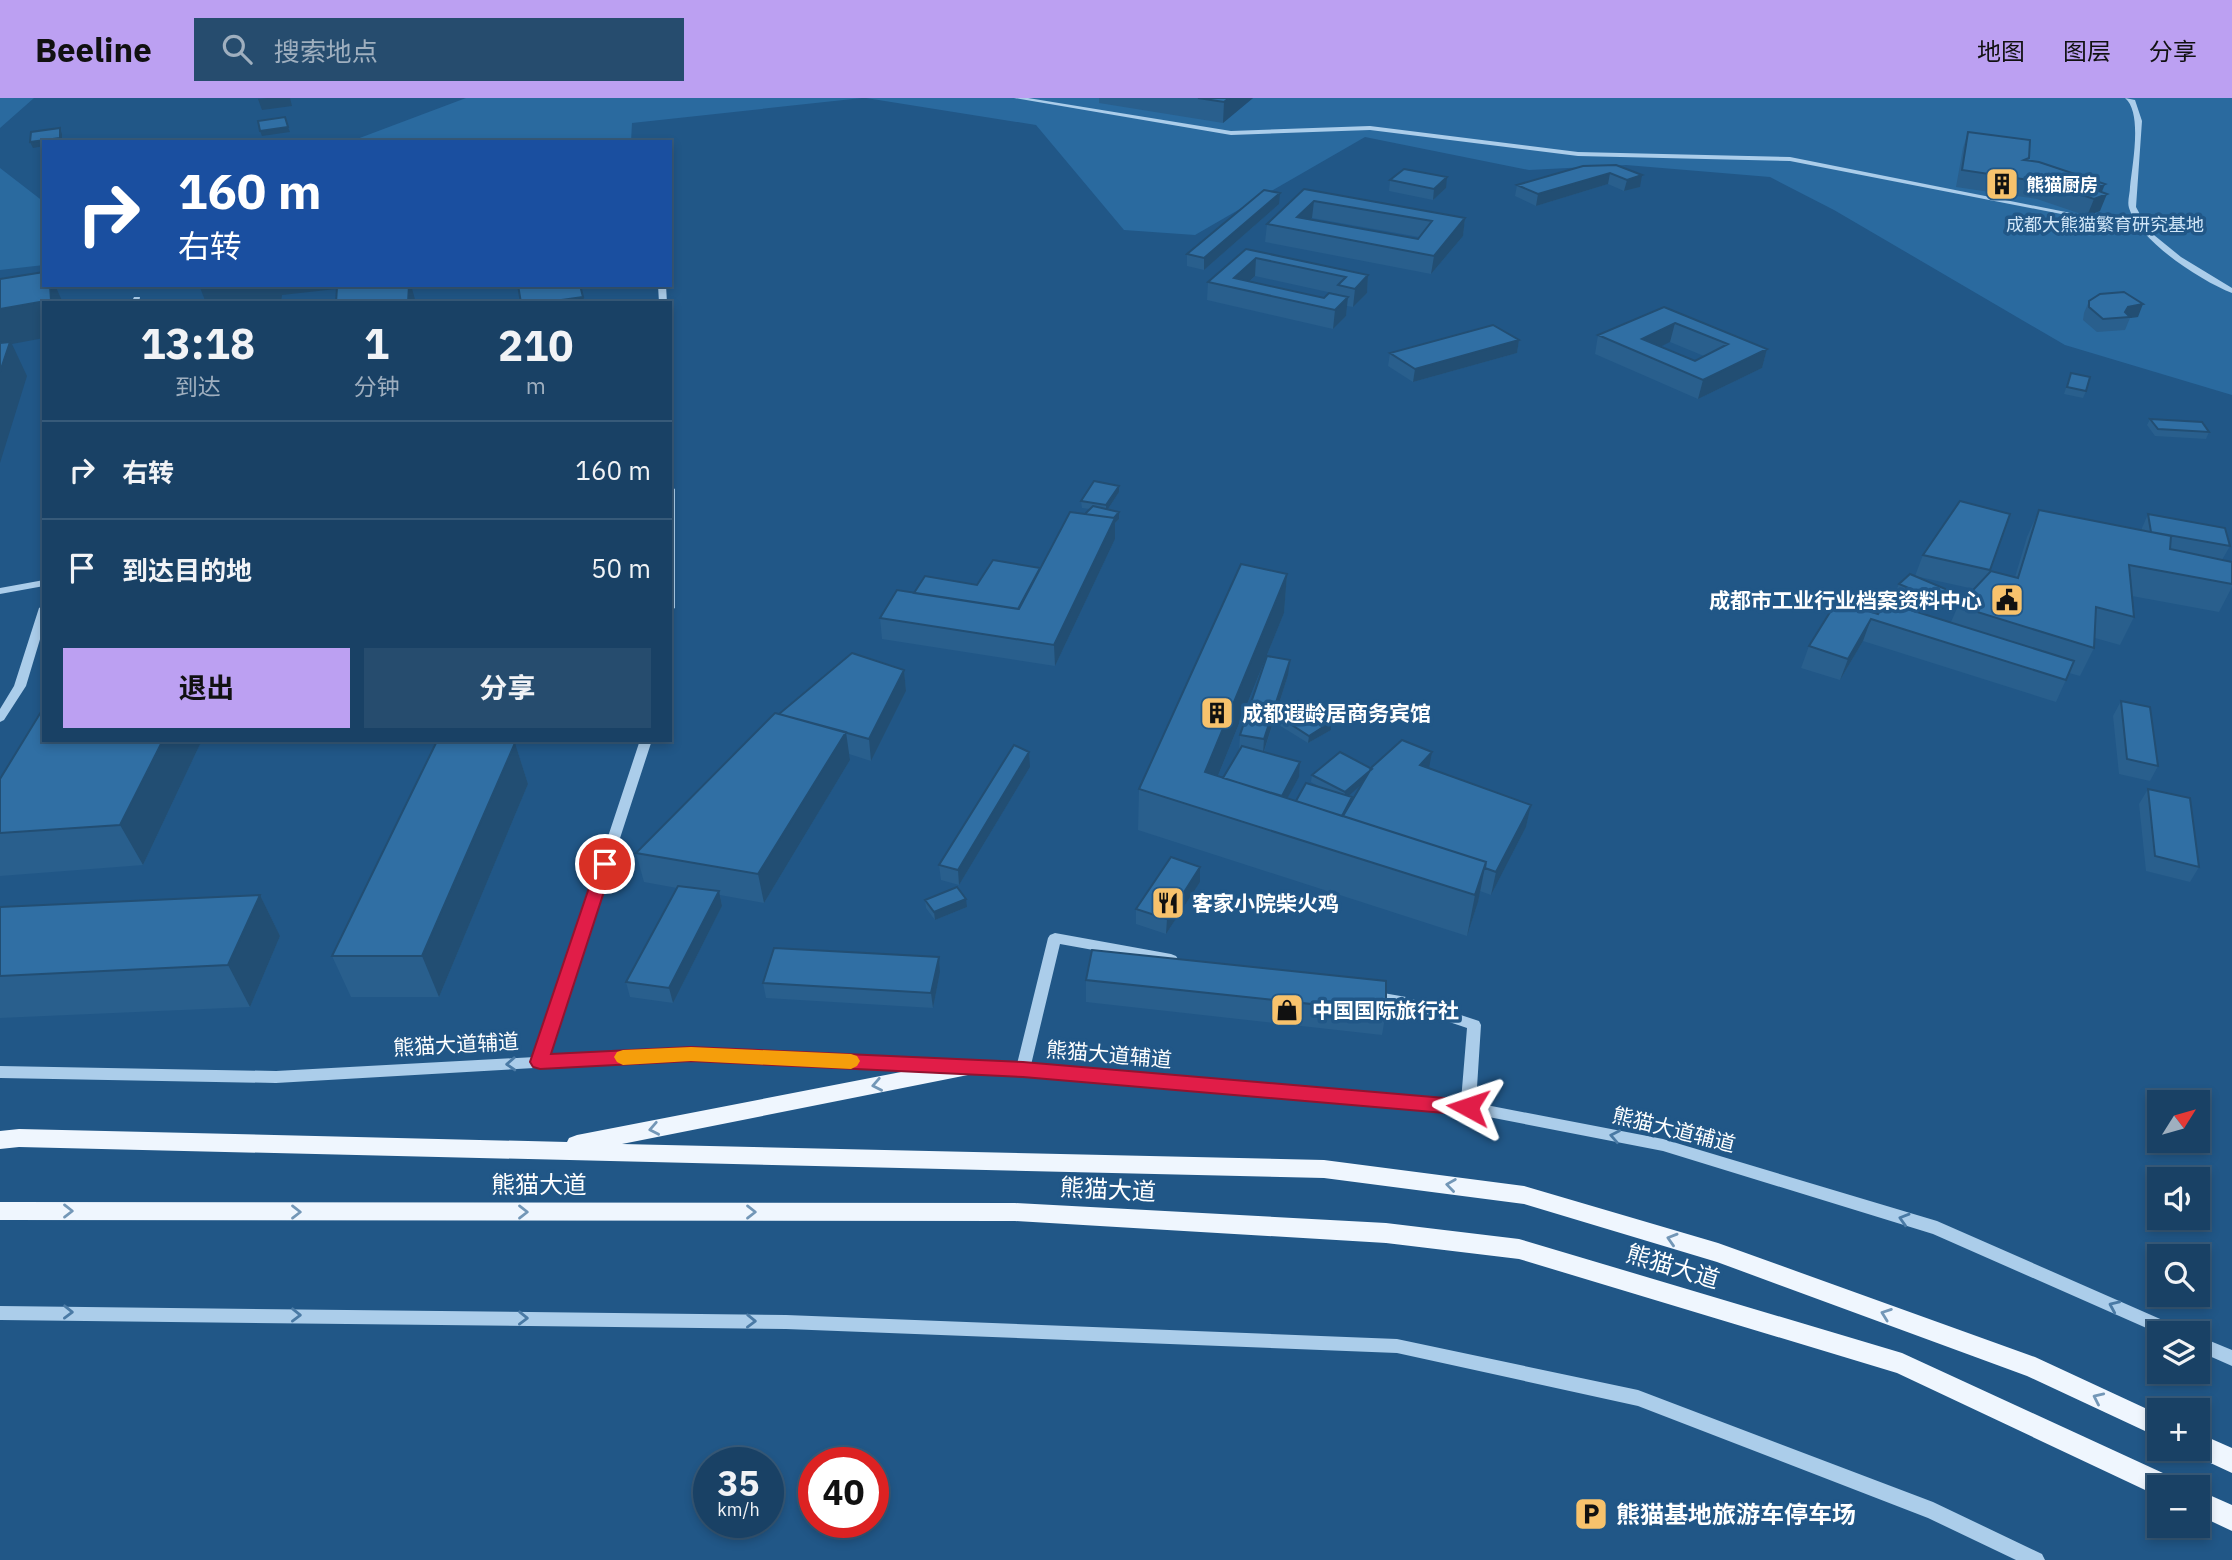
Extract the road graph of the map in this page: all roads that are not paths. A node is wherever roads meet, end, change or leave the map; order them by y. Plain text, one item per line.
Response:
1 (1017, 98) edge
2 (2128, 98) edge
3 (2116, 223) dead end
4 (2232, 291) edge
5 (42, 583) edge
6 (0, 591) edge
7 (42, 614) edge
8 (0, 718) edge
9 (645, 742) edge
10 (1190, 963) edge
11 (1352, 992) edge
12 (540, 1062) junction
13 (968, 1067) junction
14 (1023, 1070) junction
15 (0, 1072) edge
16 (1468, 1107) junction
17 (0, 1140) edge
18 (544, 1150) junction
19 (0, 1212) edge
20 (0, 1313) edge
21 (2148, 1321) edge
22 (2210, 1348) edge
23 (2232, 1358) edge
24 (2147, 1421) edge
25 (2210, 1451) edge
26 (2232, 1461) edge
27 (2147, 1479) edge
28 (2210, 1508) edge
29 (2232, 1518) edge
30 (2036, 1560) edge

1 - 3 street
2 - 4 street
5 - 6 street
7 - 8 street
9 - 12 street
10 - 14 street
11 - 16 street
12 - 13 street, 熊猫大道辅道
12 -> 15 street, 熊猫大道辅道
13 - 14 street, 熊猫大道辅道
13 -> 18 main road
14 - 16 street, 熊猫大道辅道
21 -> 16 street, 熊猫大道辅道
17 - 18 main road, 熊猫大道
24 -> 18 main road, 熊猫大道
19 -> 27 main road, 熊猫大道
20 -> 30 street
22 - 23 street
25 - 26 main road
28 - 29 main road

